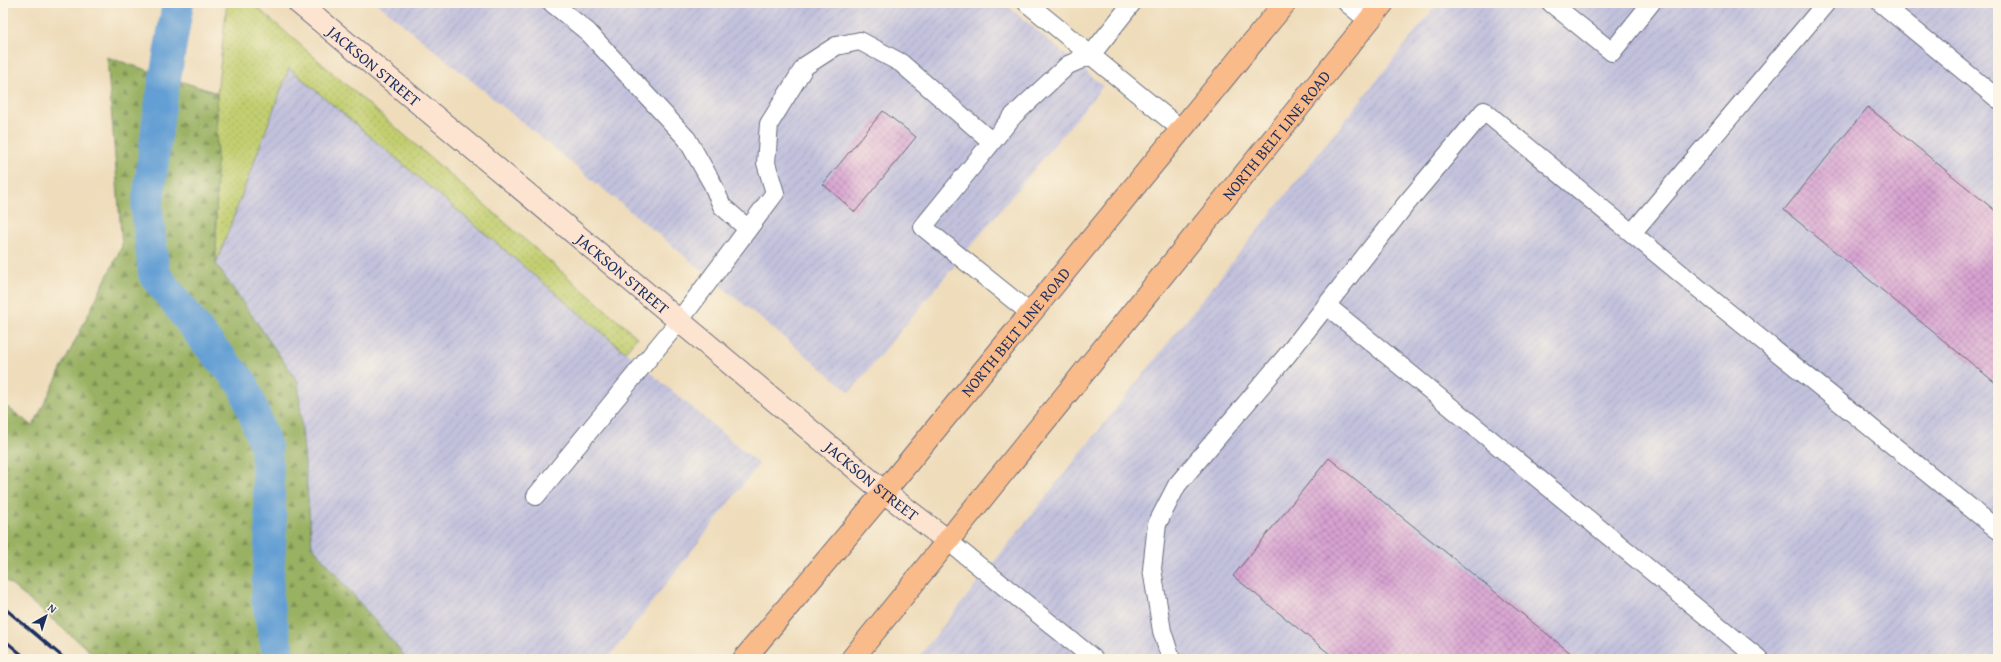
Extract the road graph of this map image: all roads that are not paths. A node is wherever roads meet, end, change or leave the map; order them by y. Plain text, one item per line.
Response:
1 (300, 3) edge
2 (552, 3) edge
3 (1027, 3) edge
4 (1132, 3) edge
5 (1285, 3) edge
6 (1348, 3) edge
7 (1383, 3) edge
8 (1551, 3) edge
9 (1651, 3) edge
10 (1826, 3) edge
11 (1881, 3) edge
12 (1369, 21) junction
13 (1091, 55) junction
14 (1998, 100) edge
15 (1181, 129) junction
16 (992, 142) junction
17 (748, 229) junction
18 (1632, 233) junction
19 (1326, 305) junction
20 (1030, 313) junction
21 (679, 321) junction
22 (884, 492) junction
23 (536, 496) dead end
24 (1998, 530) edge
25 (948, 541) junction
26 (744, 659) edge
27 (852, 659) edge
28 (1094, 659) edge
29 (1171, 659) edge
30 (1760, 659) edge

1 - 21 street, JACKSON STREET
2 - 17 lane
3 - 13 lane
4 - 13 lane
5 - 15 main road, NORTH BELT LINE ROAD
6 - 12 lane
7 - 12 main road, NORTH BELT LINE ROAD
8 - 9 lane
10 - 18 lane
11 - 14 lane
12 - 25 main road, NORTH BELT LINE ROAD
13 - 15 lane
13 - 16 lane
15 - 20 main road, NORTH BELT LINE ROAD
16 - 17 lane
16 - 20 lane
17 - 21 lane
18 - 19 lane
18 - 24 lane
19 - 29 lane
19 - 30 lane
20 - 22 main road, NORTH BELT LINE ROAD
21 - 22 street, JACKSON STREET
21 - 23 lane
22 - 25 street, JACKSON STREET
22 - 26 main road, NORTH BELT LINE ROAD
25 - 27 main road, NORTH BELT LINE ROAD
25 - 28 lane

